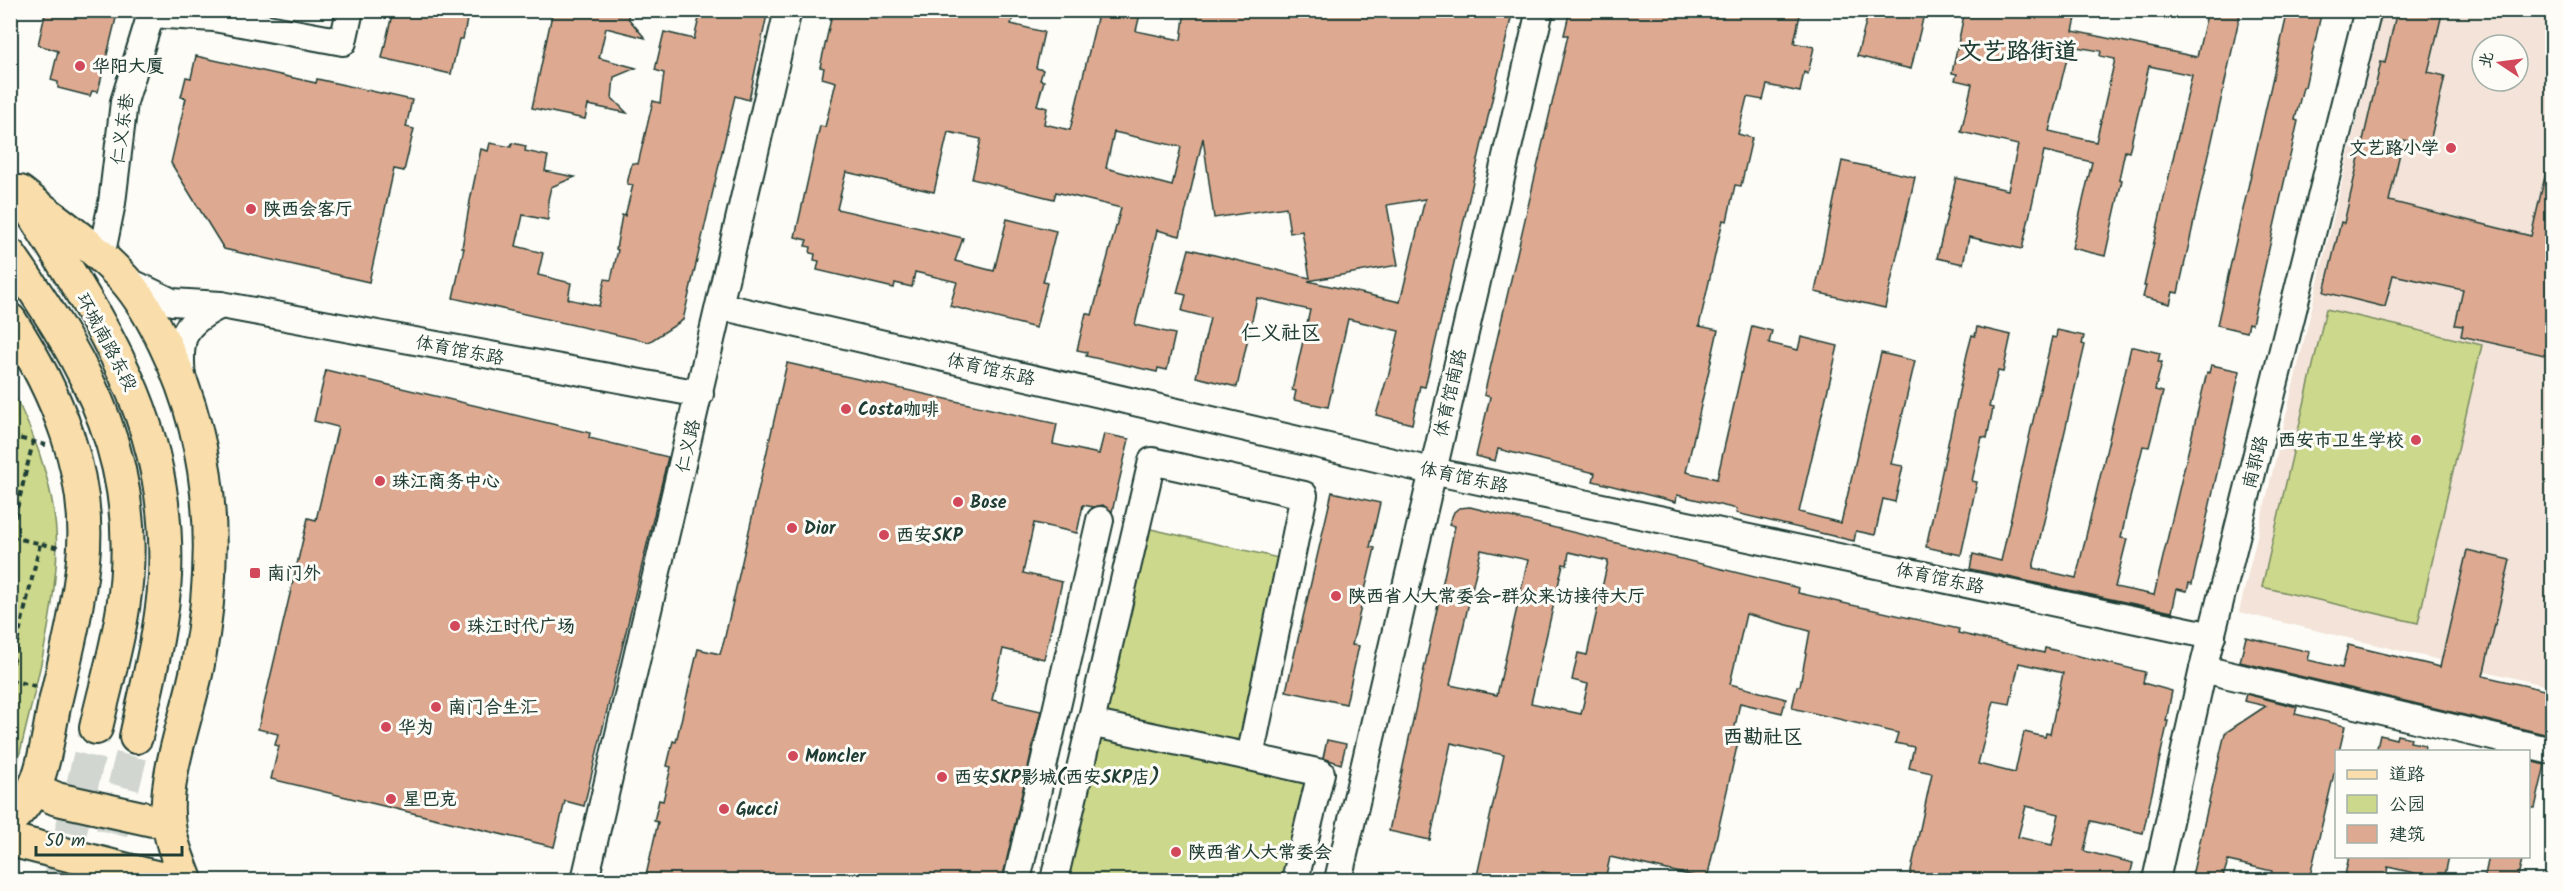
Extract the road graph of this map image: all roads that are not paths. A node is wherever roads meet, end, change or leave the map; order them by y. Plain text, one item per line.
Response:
1 (350, 10) edge
2 (788, 10) edge
3 (1540, 10) edge
4 (2368, 10) edge
5 (15, 184) edge
6 (10, 255) edge
7 (101, 257) junction
8 (125, 280) junction
9 (221, 305) junction
10 (720, 306) junction
11 (10, 320) edge
12 (183, 388) junction
13 (700, 394) junction
14 (1432, 471) junction
15 (1100, 520) dead end
16 (2212, 636) junction
17 (2203, 669) junction
18 (1090, 723) junction
19 (96, 728) tunnel mouth
20 (136, 737) tunnel mouth
21 (2553, 751) edge
22 (1250, 757) junction
23 (34, 789) junction
24 (168, 816) junction
25 (10, 819) edge
26 (10, 840) edge
27 (167, 880) edge
28 (186, 880) edge
29 (585, 880) edge
30 (1017, 880) edge
31 (1054, 880) edge
32 (1295, 880) edge
33 (1338, 880) edge
34 (2156, 880) edge

1 - 7 street, 仁义东巷
2 - 10 street, 仁义路
3 - 14 street, 体育馆南路
4 - 16 street, 南郭路
5 - 7 main road
5 - 20 main road, 环城南路东段
6 - 19 main road, 环城南路东段
7 - 8 main road
8 - 9 street, 体育馆东路
8 - 12 main road
9 - 12 street
9 - 13 street, 体育馆东路
10 - 13 street, 仁义路
10 - 14 street, 体育馆东路
11 - 23 main road
12 - 24 main road
13 - 29 street, 仁义路
14 - 16 street, 体育馆东路
14 - 33 street, 体育馆南路
15 - 30 street
16 - 17 street, 南郭路
17 - 21 street
17 - 34 street, 南郭路
18 - 22 street
18 - 22 street
18 - 31 street
22 - 32 street
23 - 24 main road
23 - 25 main road
24 - 28 main road
26 - 27 main road

